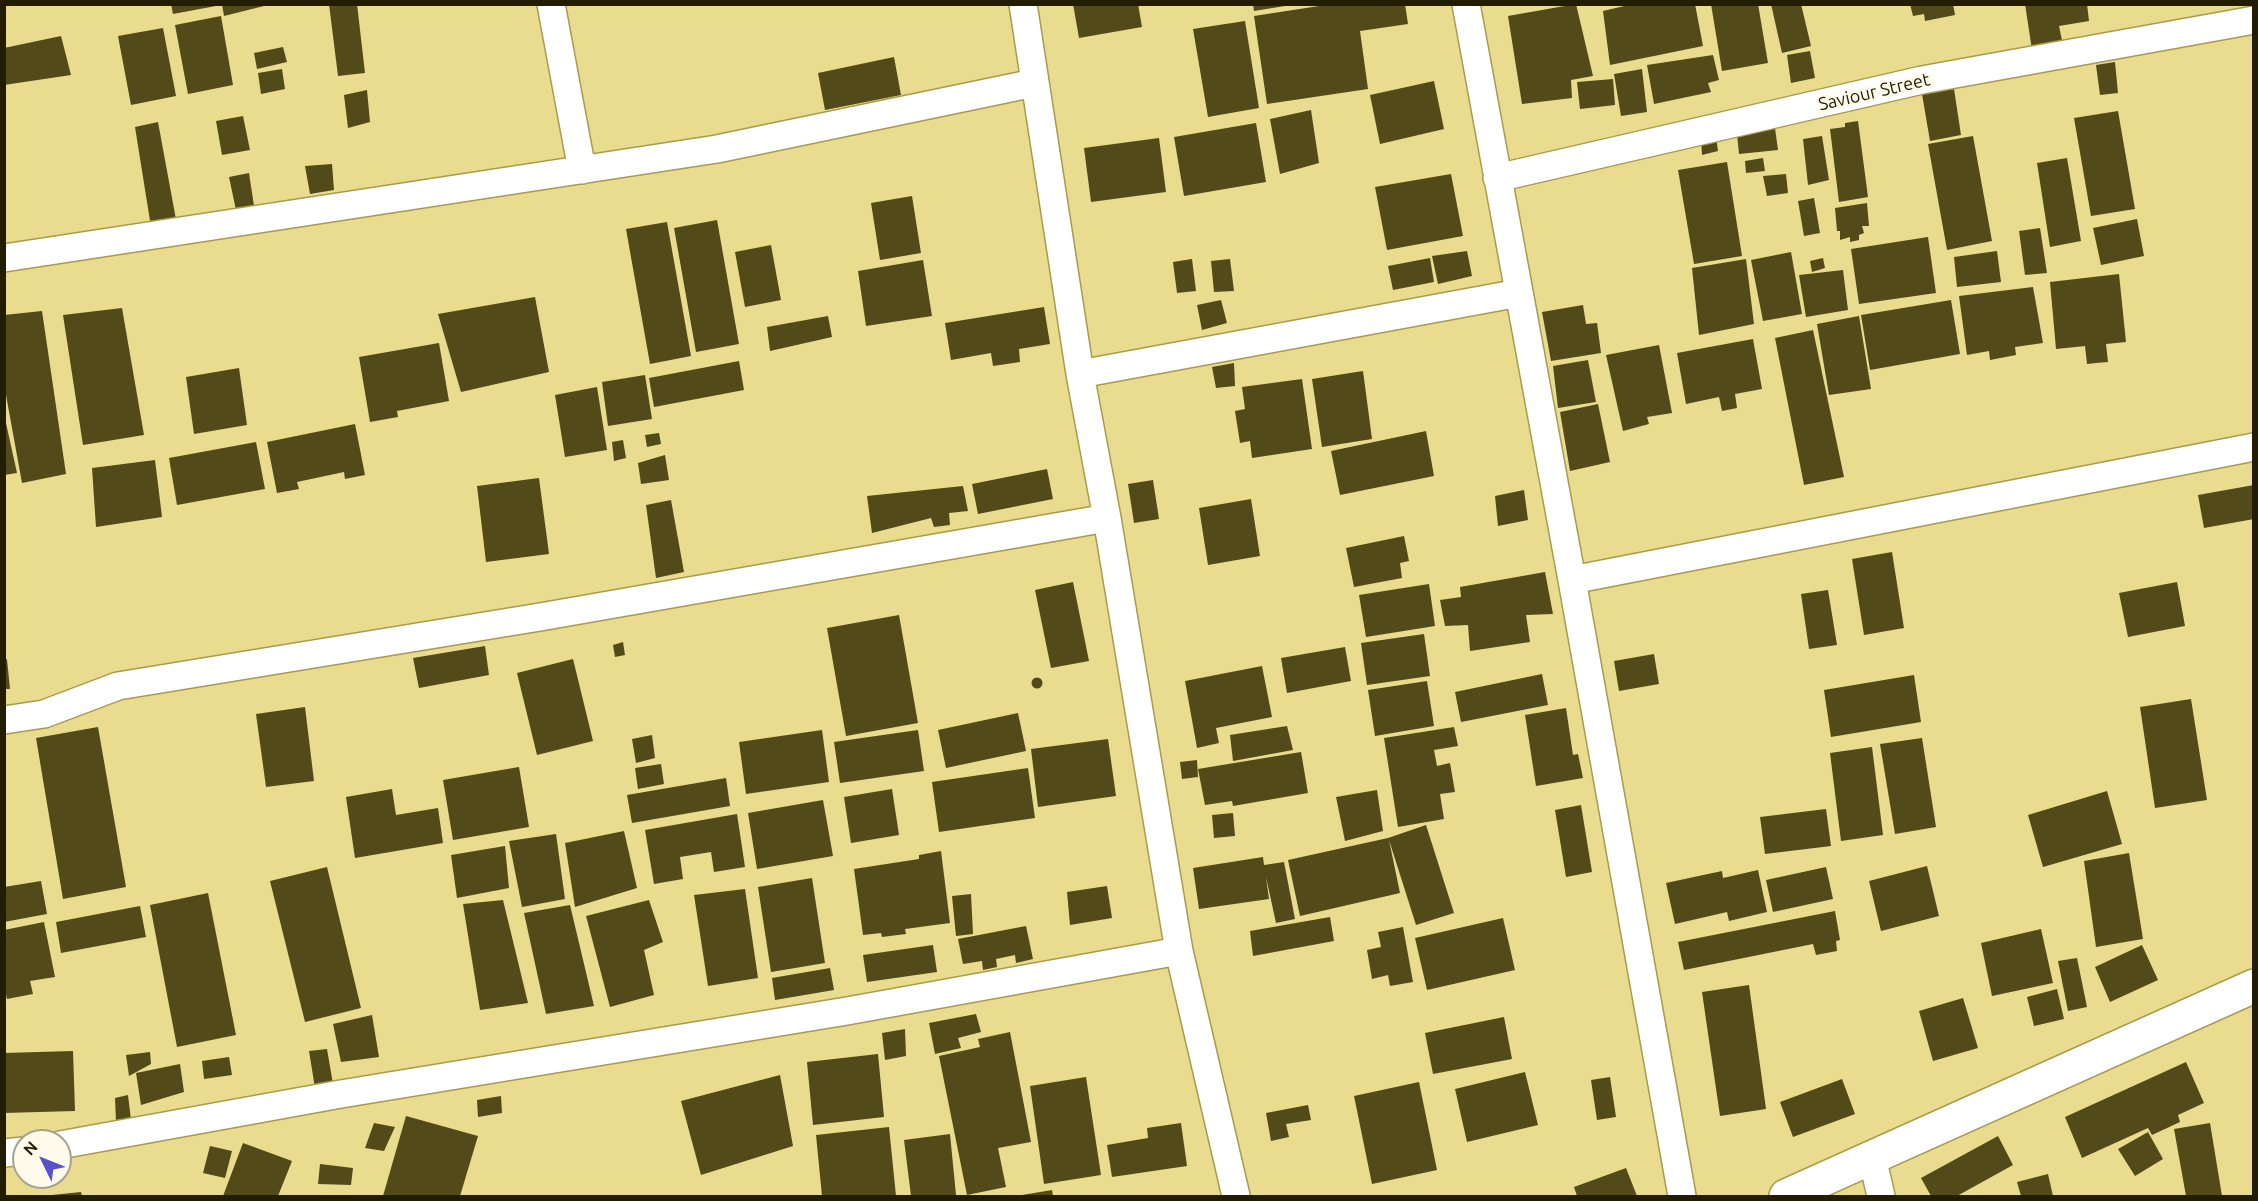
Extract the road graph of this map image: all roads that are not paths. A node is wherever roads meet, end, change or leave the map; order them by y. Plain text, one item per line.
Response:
1 (551, 4) edge
2 (1023, 4) edge
3 (1466, 4) edge
4 (2253, 20) edge
5 (1034, 83) junction
6 (582, 170) junction
7 (1497, 178) junction
8 (4, 258) edge
9 (1519, 293) junction
10 (1080, 374) junction
11 (2253, 447) edge
12 (1107, 518) junction
13 (1572, 580) junction
14 (4, 720) edge
15 (1179, 951) junction
16 (2253, 986) edge
17 (72, 1143) edge
18 (1872, 1157) junction
19 (1236, 1197) edge
20 (1682, 1197) edge
21 (1786, 1197) edge
22 (1881, 1197) edge

1 - 6 street
2 - 5 street
3 - 7 street
4 - 7 street, Saviour Street
5 - 6 street
5 - 10 street
6 - 8 street
7 - 9 street
9 - 10 street
9 - 13 street
10 - 12 street
11 - 13 street
12 - 14 street
12 - 15 street
13 - 20 street
15 - 17 street
15 - 19 street
16 - 18 street
18 - 21 street
18 - 22 street

